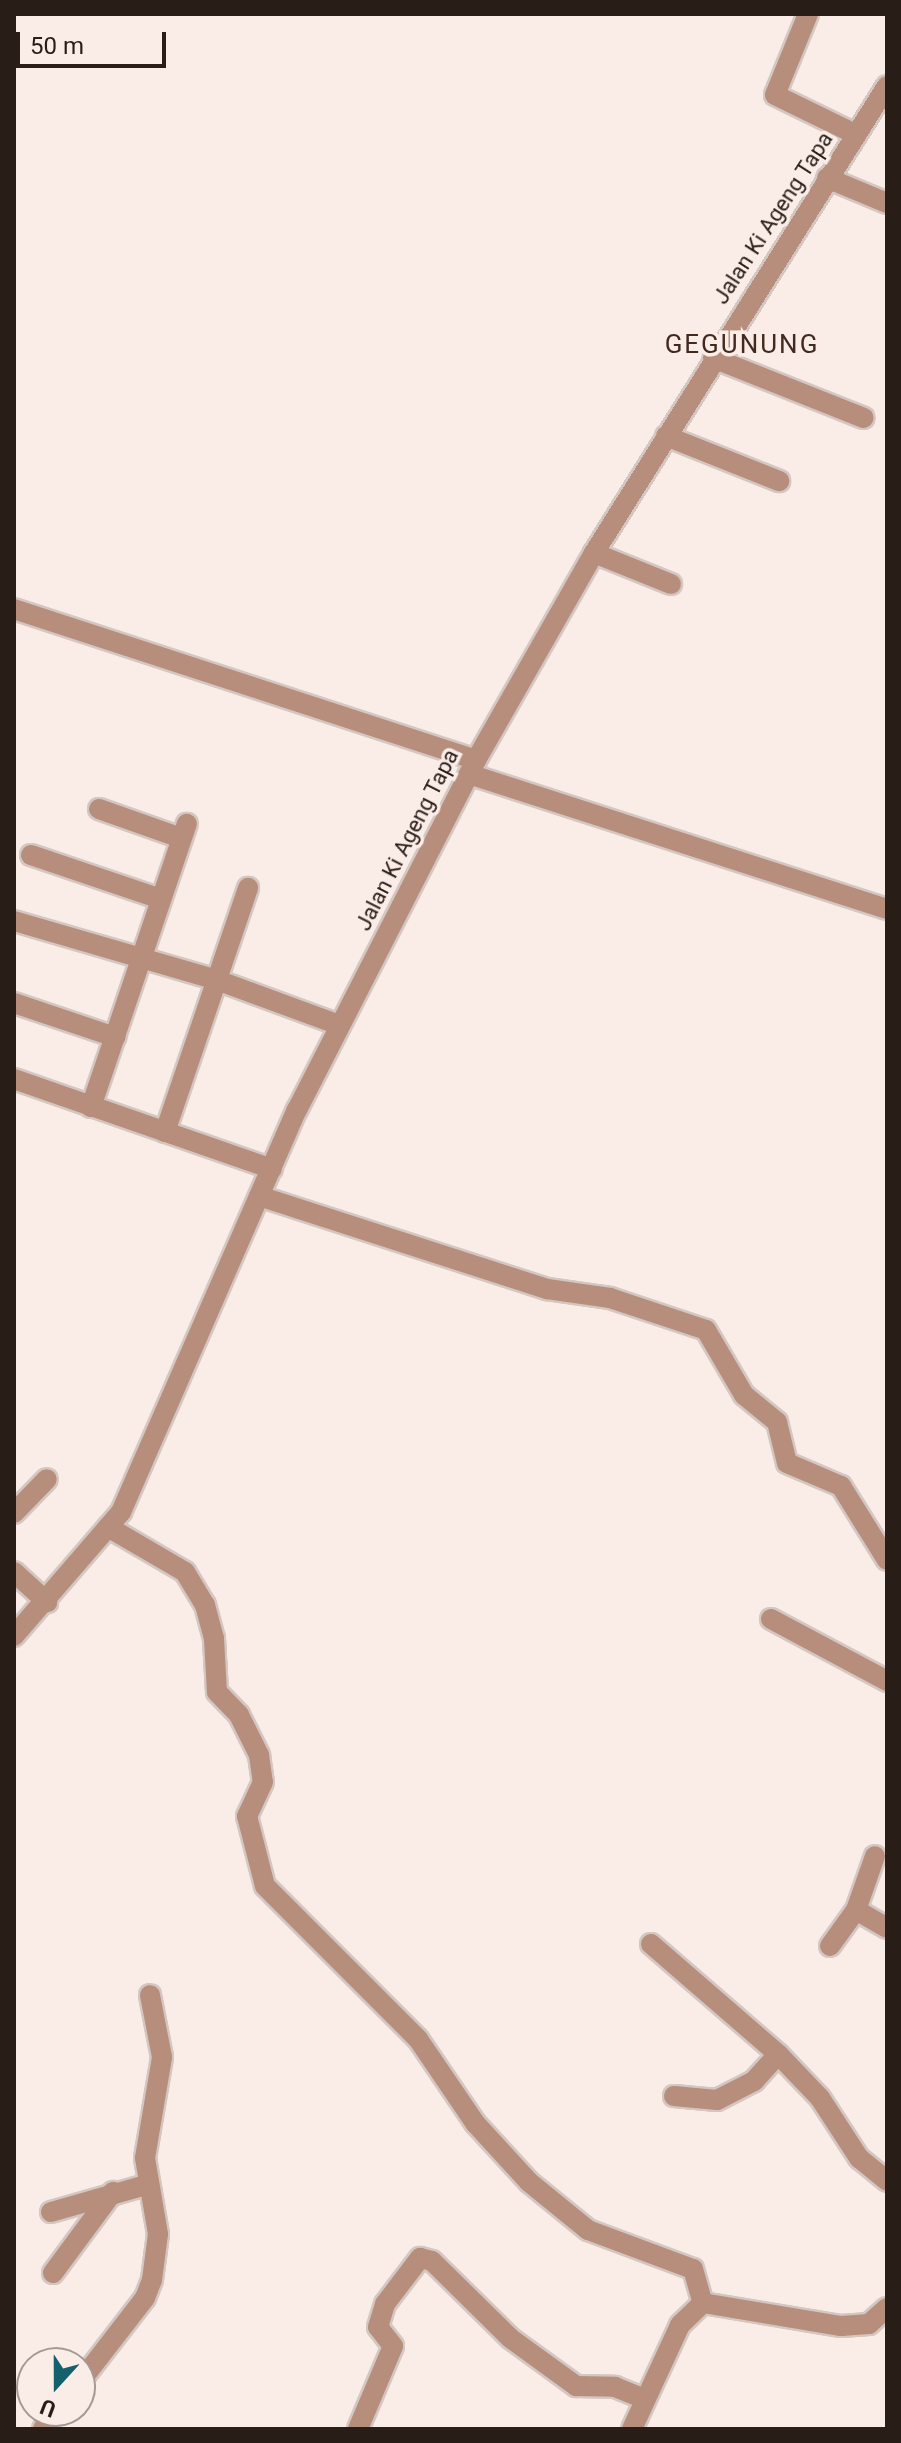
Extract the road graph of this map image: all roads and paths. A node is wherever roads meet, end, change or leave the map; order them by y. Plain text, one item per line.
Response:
1 (808, 14) edge
2 (887, 86) edge
3 (855, 134) junction
4 (827, 178) junction
5 (887, 203) edge
6 (713, 358) junction
7 (864, 418) dead end
8 (666, 436) junction
9 (779, 481) dead end
10 (594, 553) junction
11 (671, 584) dead end
12 (14, 609) edge
13 (472, 767) junction
14 (99, 809) dead end
15 (31, 855) dead end
16 (248, 888) dead end
17 (161, 899) junction
18 (887, 909) edge
19 (14, 921) edge
20 (139, 963) junction
21 (217, 980) junction
22 (14, 1003) edge
23 (339, 1025) junction
24 (115, 1037) junction
25 (14, 1079) edge
26 (91, 1107) junction
27 (165, 1132) junction
28 (272, 1169) junction
29 (259, 1196) junction
30 (47, 1479) dead end
31 (14, 1513) edge
32 (108, 1527) junction
33 (887, 1560) edge
34 (14, 1572) edge
35 (47, 1602) junction
36 (771, 1619) dead end
37 (14, 1636) edge
38 (887, 1681) edge
39 (875, 1856) dead end
40 (856, 1910) junction
41 (887, 1928) edge
42 (651, 1944) dead end
43 (830, 1946) dead end
44 (150, 1995) dead end
45 (778, 2054) junction
46 (674, 2096) dead end
47 (887, 2181) edge
48 (149, 2184) junction
49 (113, 2192) junction
50 (51, 2212) dead end
51 (53, 2273) dead end
52 (703, 2303) junction
53 (887, 2308) edge
54 (96, 2361) edge
55 (645, 2399) junction
56 (358, 2429) edge
57 (632, 2429) edge

1 - 3 street
2 - 3 street, Jalan Ki Ageng Tapa
3 - 4 street, Jalan Ki Ageng Tapa
4 - 5 street
4 - 6 street, Jalan Ki Ageng Tapa
6 - 7 street
6 - 8 street, Jalan Ki Ageng Tapa
8 - 9 street
8 - 10 street, Jalan Ki Ageng Tapa
10 - 11 street
10 - 13 street, Jalan Ki Ageng Tapa
12 - 13 street
13 - 18 street
13 - 23 street, Jalan Ki Ageng Tapa
14 - 17 street
15 - 17 street
16 - 21 street
17 - 20 street
19 - 20 street
20 - 21 street
20 - 24 street
21 - 23 street
21 - 27 street
22 - 24 street
23 - 28 street, Jalan Ki Ageng Tapa
24 - 26 street
25 - 26 street
26 - 27 street
27 - 28 street
28 - 29 street, Jalan Ki Ageng Tapa
29 - 32 street, Jalan Ki Ageng Tapa
29 - 33 street
30 - 31 street
32 - 35 street, Jalan Ki Ageng Tapa
32 - 52 street
34 - 35 street
35 - 37 street, Jalan Ki Ageng Tapa
36 - 38 street
39 - 40 street
40 - 41 street
40 - 43 street
42 - 45 street
44 - 48 street
45 - 46 street
45 - 47 street
48 - 49 street
48 - 54 street
49 - 50 street
49 - 51 street
52 - 53 street
52 - 55 street
55 - 56 street
55 - 57 street

